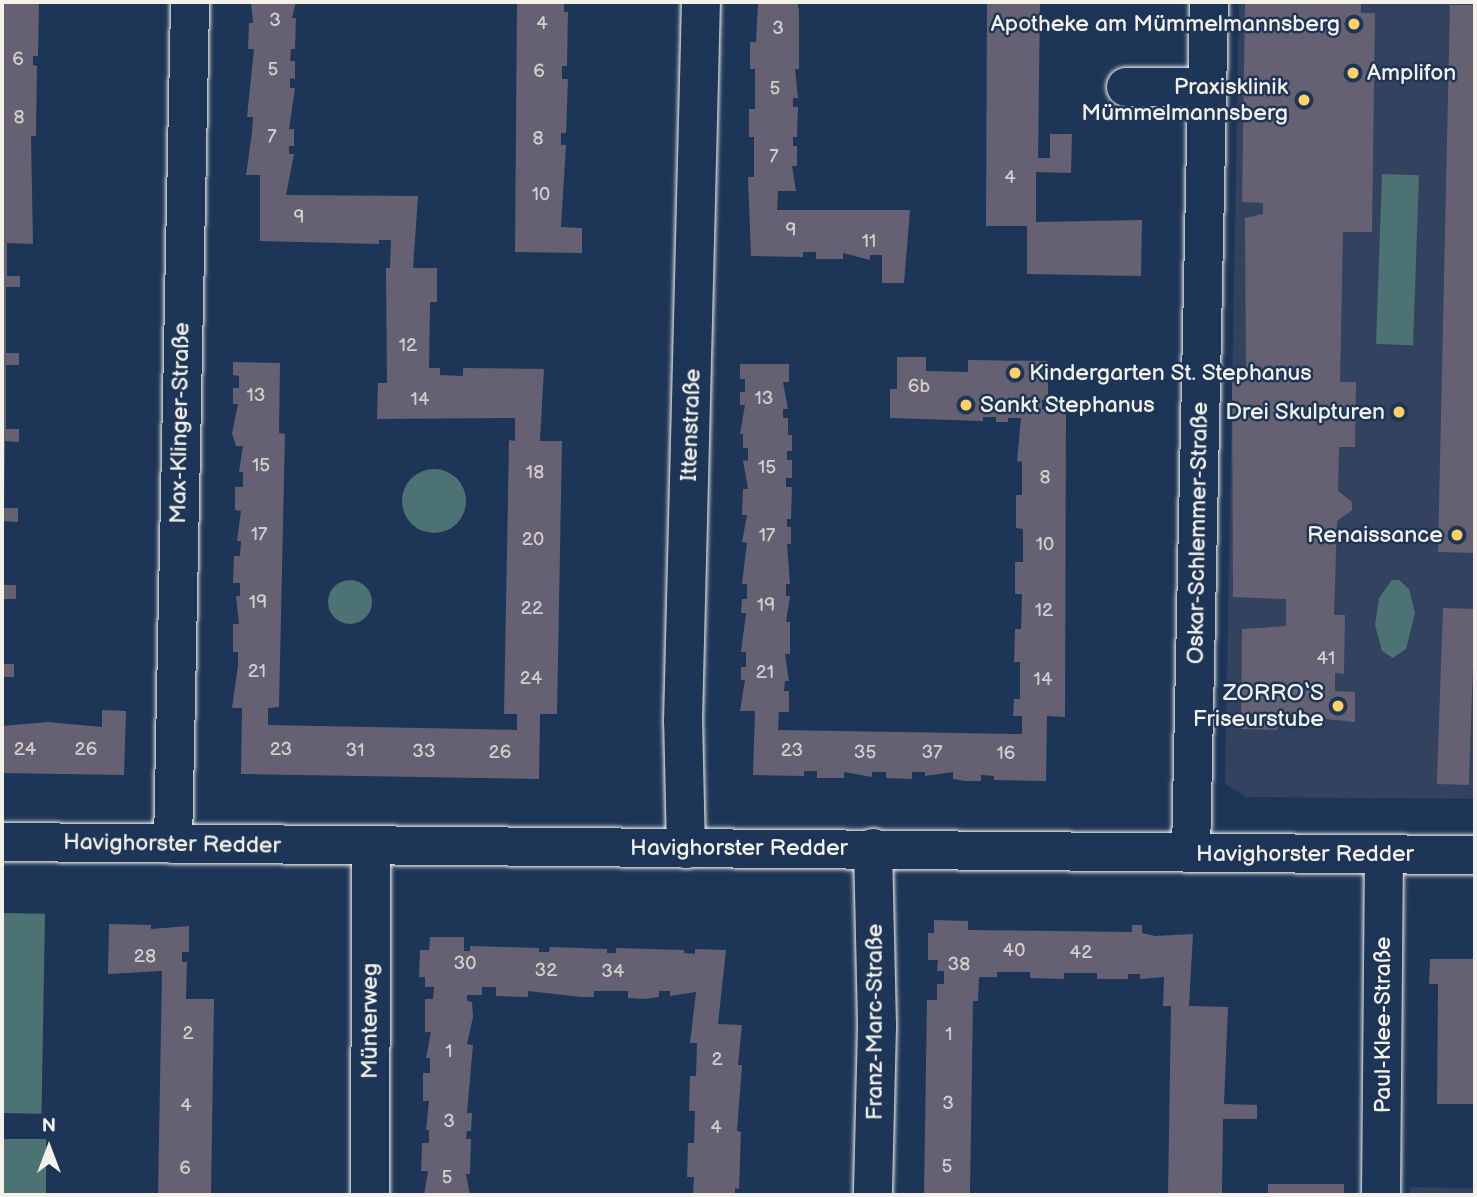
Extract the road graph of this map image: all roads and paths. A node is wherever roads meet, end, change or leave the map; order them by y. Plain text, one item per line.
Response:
1 (190, 2) edge
2 (701, 2) edge
3 (1209, 2) edge
4 (1126, 87) dead end
5 (1207, 87) junction
6 (2, 842) edge
7 (173, 844) junction
8 (371, 846) junction
9 (873, 848) junction
10 (686, 849) junction
11 (1191, 853) junction
12 (1384, 854) junction
13 (1475, 855) edge
14 (370, 1195) edge
15 (873, 1195) edge
16 (1381, 1195) edge

1 - 7 street, Max-Klinger-Straße
2 - 10 street, Ittenstraße
3 - 5 street, Oskar-Schlemmer-Straße
4 - 5 street
5 - 11 street, Oskar-Schlemmer-Straße
6 - 7 street, Havighorster Redder
7 - 8 street, Havighorster Redder
8 - 10 street, Havighorster Redder
8 - 14 street, Münterweg
9 - 10 street, Havighorster Redder
9 - 11 street, Havighorster Redder
9 - 15 street, Franz-Marc-Straße
11 - 12 street, Havighorster Redder
12 - 13 street, Havighorster Redder
12 - 16 street, Paul-Klee-Straße

